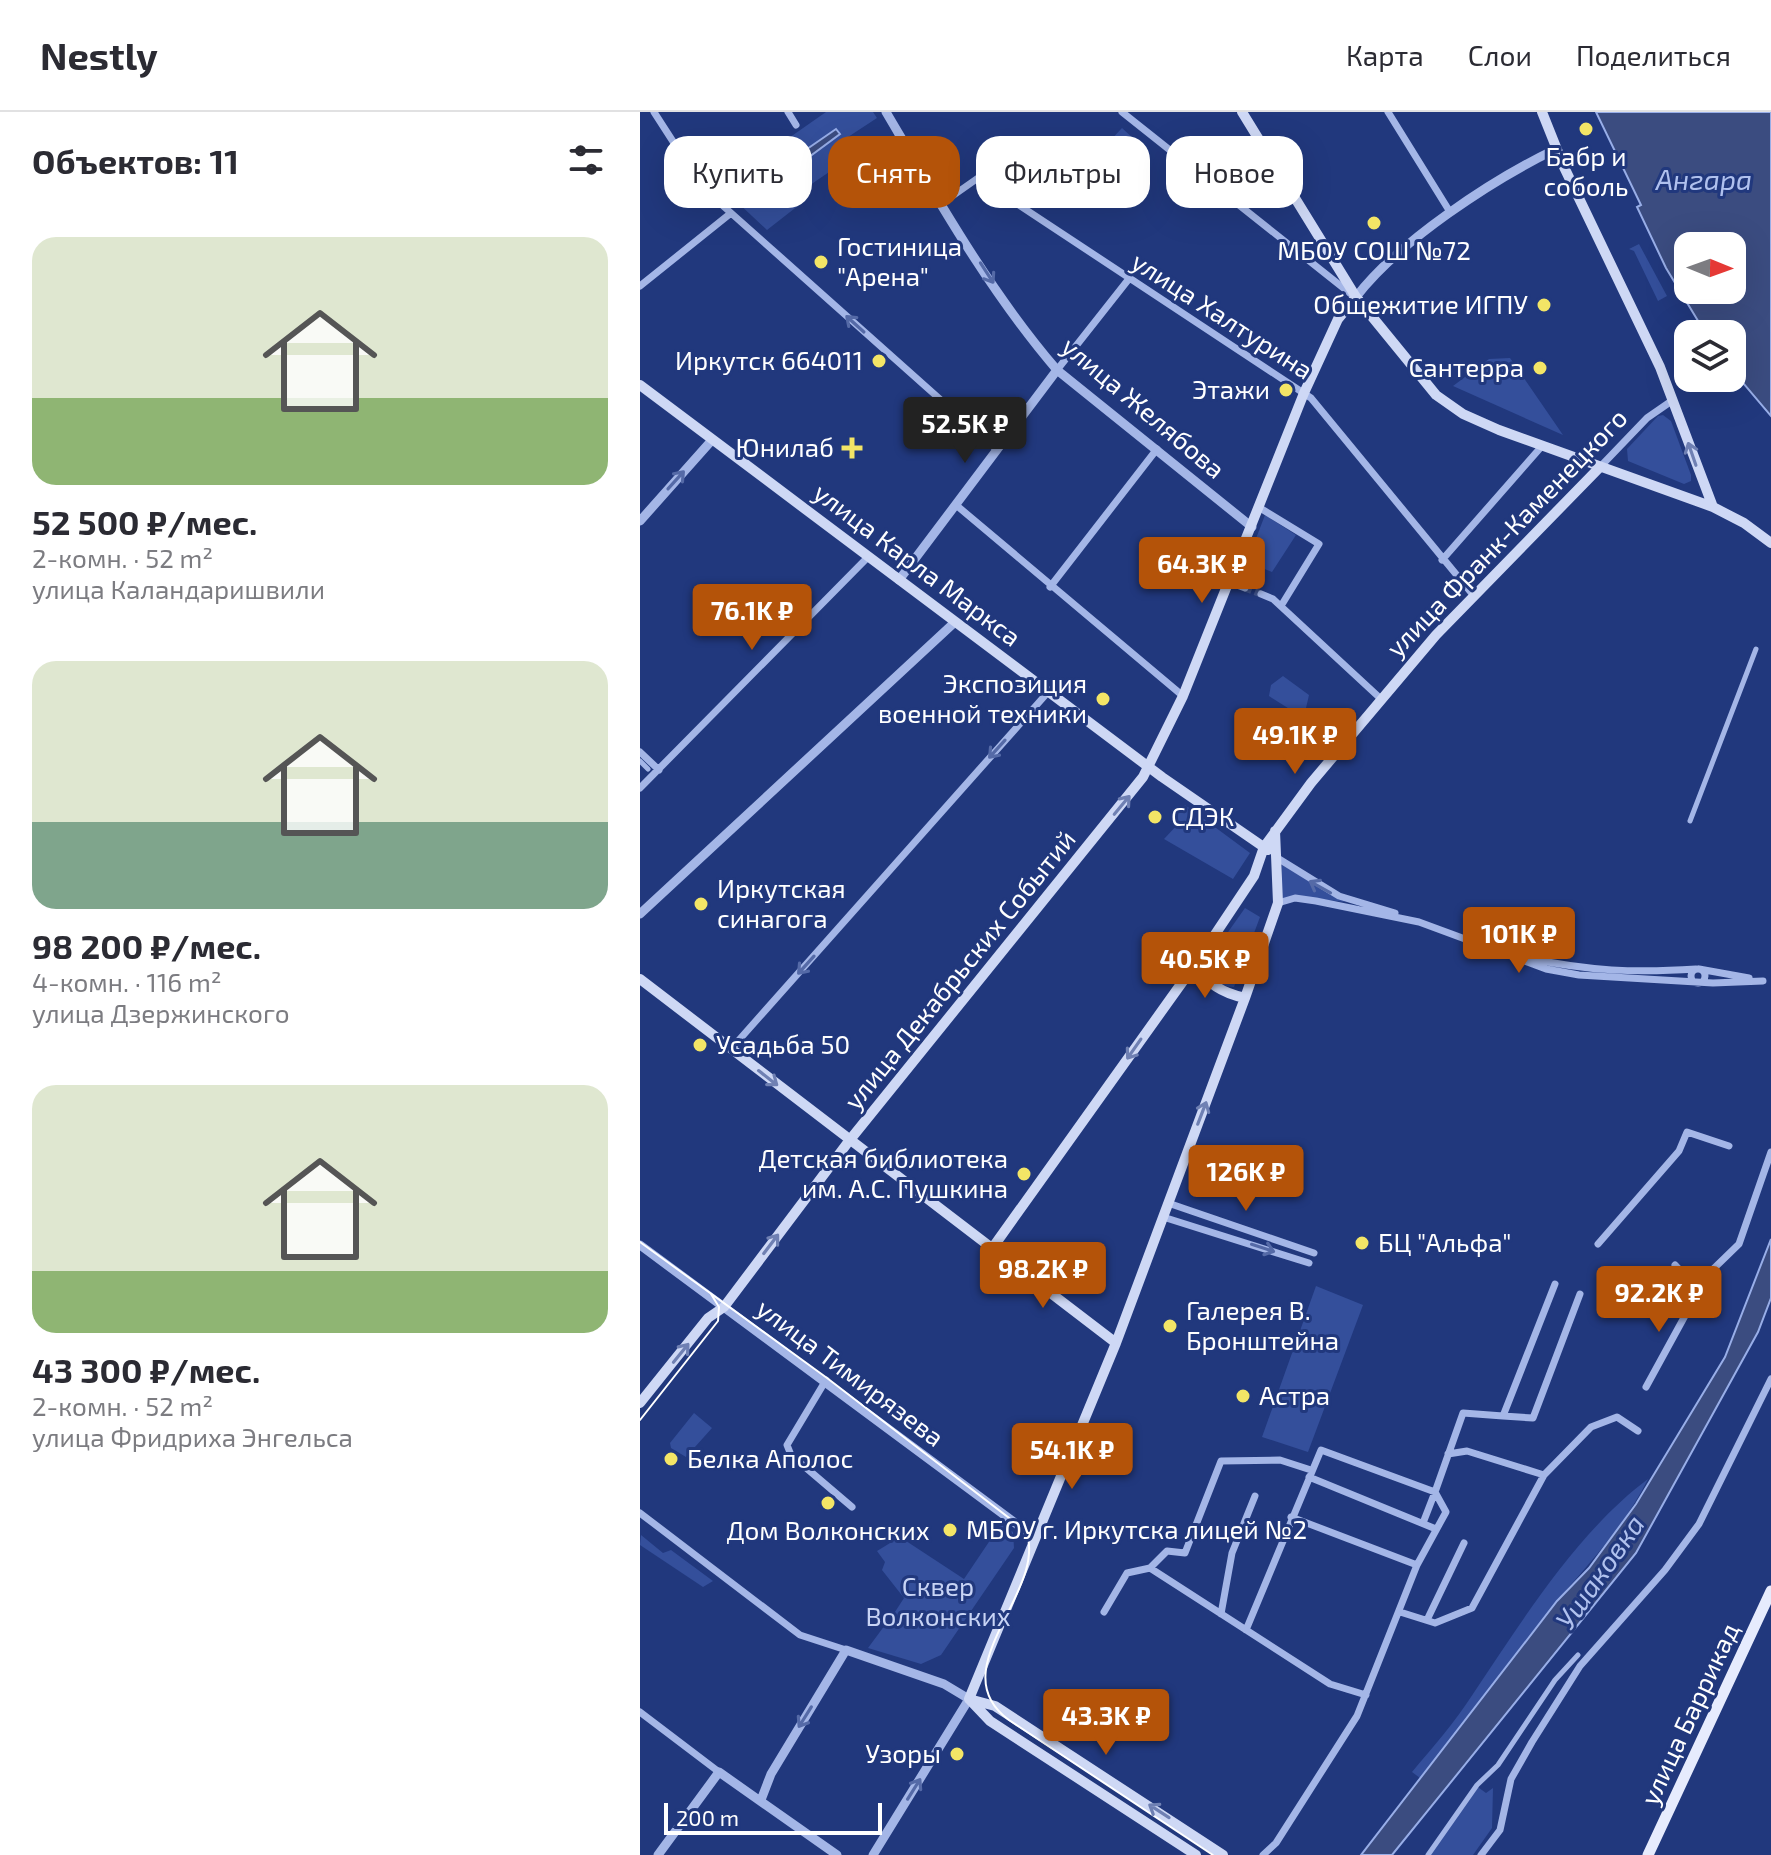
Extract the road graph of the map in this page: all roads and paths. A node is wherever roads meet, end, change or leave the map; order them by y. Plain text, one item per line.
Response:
1 (654, 112) edge
2 (788, 112) edge
3 (886, 112) edge
4 (1122, 112) edge
5 (1242, 112) edge
6 (1388, 112) edge
7 (1542, 112) edge
8 (796, 125) dead end
9 (900, 136) edge
10 (1556, 149) junction
11 (960, 191) edge
12 (944, 208) edge
13 (1450, 212) junction
14 (731, 213) junction
15 (1128, 280) junction
16 (640, 286) edge
17 (1356, 297) junction
18 (1057, 370) junction
19 (640, 385) edge
20 (1304, 393) junction
21 (1673, 400) junction
22 (712, 440) junction
23 (1542, 446) junction
24 (1157, 449) junction
25 (997, 450) junction
26 (1600, 467) junction
27 (956, 505) junction
28 (1713, 507) junction
29 (1260, 508) junction
30 (640, 521) edge
31 (1252, 527) junction
32 (1771, 543) edge
33 (868, 557) junction
34 (1442, 560) junction
35 (899, 580) junction
36 (1229, 582) junction
37 (1050, 587) junction
38 (1245, 588) tunnel mouth
39 (1261, 594) tunnel mouth
40 (1474, 596) junction
41 (1281, 606) junction
42 (955, 622) junction
43 (1756, 649) dead end
44 (1049, 691) junction
45 (1183, 696) junction
46 (1381, 699) junction
47 (640, 752) edge
48 (640, 761) edge
49 (1149, 767) junction
50 (648, 769) dead end
51 (659, 770) junction
52 (640, 788) edge
53 (1690, 821) dead end
54 (1275, 831) junction
55 (1264, 847) junction
56 (1279, 859) junction
57 (1258, 868) junction
58 (1278, 875) junction
59 (1278, 903) junction
60 (640, 914) edge
61 (1196, 963) junction
62 (1698, 969) junction
63 (640, 979) edge
64 (1698, 983) junction
65 (1766, 983) edge
66 (1245, 998) junction
67 (731, 1049) junction
68 (849, 1141) junction
69 (1729, 1146) dead end
70 (1771, 1152) edge
71 (1168, 1203) junction
72 (1163, 1217) junction
73 (1599, 1242) dead end
74 (640, 1245) edge
75 (991, 1250) junction
76 (1314, 1253) dead end
77 (1309, 1263) dead end
78 (1675, 1265) dead end
79 (1704, 1278) junction
80 (1691, 1282) junction
81 (1555, 1284) dead end
82 (1698, 1292) junction
83 (1580, 1294) dead end
84 (724, 1307) junction
85 (1116, 1343) junction
86 (1771, 1379) edge
87 (826, 1380) junction
88 (1646, 1387) dead end
89 (640, 1403) edge
90 (1503, 1416) junction
91 (1638, 1431) dead end
92 (1448, 1454) junction
93 (1310, 1474) junction
94 (1544, 1475) junction
95 (1435, 1492) junction
96 (1255, 1496) dead end
97 (852, 1507) dead end
98 (640, 1513) edge
99 (1291, 1517) junction
100 (1423, 1523) junction
101 (1436, 1529) dead end
102 (1034, 1537) junction
103 (1464, 1543) dead end
104 (1417, 1565) junction
105 (1150, 1568) junction
106 (1771, 1591) edge
107 (1104, 1612) dead end
108 (1400, 1612) junction
109 (1221, 1614) junction
110 (1427, 1620) junction
111 (1246, 1630) junction
112 (846, 1650) junction
113 (1578, 1655) dead end
114 (1366, 1695) junction
115 (969, 1699) junction
116 (640, 1712) edge
117 (1063, 1749) junction
118 (1074, 1756) junction
119 (1055, 1763) junction
120 (1065, 1770) junction
121 (719, 1772) junction
122 (761, 1800) junction
123 (658, 1855) edge
124 (837, 1855) edge
125 (873, 1855) edge
126 (1196, 1855) edge
127 (1223, 1855) edge
128 (1263, 1855) edge
129 (1428, 1855) edge
130 (1481, 1855) edge
131 (1648, 1855) edge

1 - 14 street
2 - 8 street
3 - 9 street, улица Желябова
4 - 17 street
5 - 17 main road
6 - 13 street
7 - 10 main road
10 - 13 street
10 - 21 main road
11 - 15 street, улица Халтурина
12 -> 18 street, улица Желябова
13 - 17 street
14 - 16 street
25 -> 14 street
15 - 18 street
15 - 20 street, улица Халтурина
17 - 20 main road, улица Декабрьских Событий
17 - 23 main road
18 - 24 street, улица Желябова
18 - 25 street
19 - 22 main road, улица Карла Маркса
20 - 29 main road, улица Декабрьских Событий
20 - 34 street, улица Халтурина
21 - 26 street, улица Франк-Каменецкого
28 -> 21 main road
30 -> 22 street
22 - 33 main road, улица Карла Маркса
23 - 26 main road
23 - 34 street
24 - 31 street, улица Желябова
24 - 37 street
25 - 27 street
26 - 28 main road
26 - 40 main road, улица Франк-Каменецкого
27 - 35 street
27 - 37 street
28 - 32 main road
29 - 31 main road, улица Декабрьских Событий
29 - 41 street
31 - 36 main road, улица Декабрьских Событий
33 - 35 main road, улица Карла Маркса
33 - 51 street
34 - 40 street, улица Халтурина
35 - 42 main road, улица Карла Маркса
36 - 38 street
36 - 45 main road, улица Декабрьских Событий
37 - 45 street
39 - 41 street
40 - 46 main road, улица Франк-Каменецкого
41 - 46 street
42 - 44 main road, улица Карла Маркса
42 - 60 street
43 - 53 street
44 - 49 main road, улица Карла Маркса
44 -> 67 street
45 - 49 main road, улица Декабрьских Событий
46 - 54 main road, улица Франк-Каменецкого
47 - 51 street
48 - 50 street
49 - 55 main road, улица Карла Маркса
68 -> 49 main road, улица Декабрьских Событий
51 - 52 street
54 - 55 main road, улица Франк-Каменецкого
54 - 56 main road
55 - 56 main road, улица Карла Маркса
55 - 57 main road, улица Франк-Каменецкого
56 - 58 main road
62 -> 56 street, улица Карла Маркса
57 - 58 main road
57 - 61 main road, улица Франк-Каменецкого
58 - 59 main road
59 - 64 street
59 - 66 main road
61 - 66 main road
61 -> 75 main road, улица Франк-Каменецкого
62 - 64 street
62 - 65 street, улица Карла Маркса
63 - 67 main road
64 - 65 street
71 -> 66 main road
67 -> 68 main road
68 - 75 main road
84 -> 68 main road, улица Декабрьских Событий
69 - 73 street
70 - 79 street
71 - 72 main road
71 - 76 street
72 -> 77 street
72 - 85 main road
74 - 84 street, улица Тимирязева
75 - 85 main road
78 - 80 street
79 - 80 street
79 - 82 street
80 - 82 street
81 - 90 street
82 - 88 street
83 - 90 street
84 - 87 street, улица Тимирязева
89 -> 84 main road, улица Декабрьских Событий
85 - 102 main road
86 - 130 street
87 - 97 street
87 - 102 street, улица Тимирязева
90 - 92 street
91 - 94 street
92 - 94 street
92 - 95 street
93 - 95 street
93 - 99 street
93 - 100 street
93 - 105 street
94 - 110 street
95 - 100 street
95 - 104 street
96 - 109 street
98 - 112 street
99 - 104 street
99 - 111 street
100 - 101 street
102 - 115 main road
103 - 110 street
104 - 108 street
105 - 107 street
105 - 109 street
106 - 131 main road, улица Баррикад
108 - 110 street
108 - 114 street
109 - 111 street
111 - 114 street
112 - 115 street
112 -> 122 street
113 - 129 street
114 - 128 street
115 - 117 main road
115 - 119 main road
125 -> 115 street
116 - 121 street
117 - 118 main road
117 - 119 main road
118 - 120 main road
127 -> 118 main road
119 - 120 main road
120 - 126 main road
121 - 122 street
121 - 123 street
122 - 124 street

